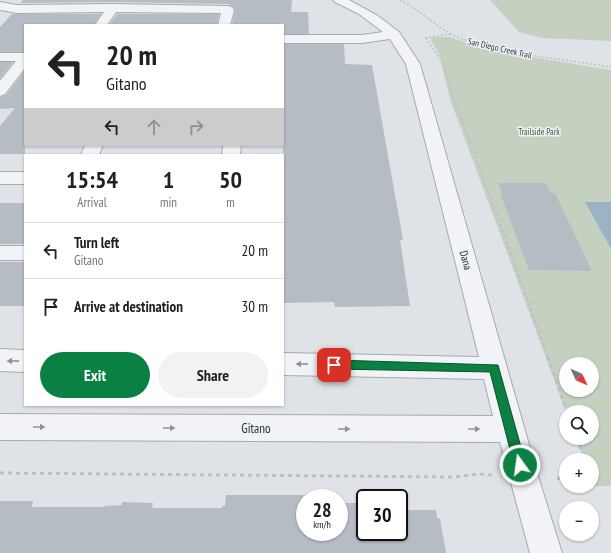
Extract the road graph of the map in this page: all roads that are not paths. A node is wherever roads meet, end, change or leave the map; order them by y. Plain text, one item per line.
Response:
1 (339, 0) edge
2 (0, 6) edge
3 (112, 8) junction
4 (102, 24) edge
5 (224, 24) edge
6 (396, 38) junction
7 (284, 39) edge
8 (0, 57) edge
9 (24, 58) edge
10 (24, 59) edge
11 (0, 91) edge
12 (0, 178) edge
13 (24, 178) edge
14 (0, 253) edge
15 (24, 253) edge
16 (0, 360) edge
17 (24, 361) edge
18 (284, 364) edge
19 (495, 368) junction
20 (0, 427) edge
21 (511, 429) junction
22 (546, 553) edge

1 - 6 street, Dana
2 - 3 street
3 - 4 street
3 - 5 street
6 - 7 street
6 - 19 street, Dana
8 - 9 street
10 - 11 street
12 - 13 street
14 - 15 street
17 -> 16 street
19 -> 18 street
19 - 21 street, Dana
20 -> 21 street, Gitano
21 - 22 street, Dana

